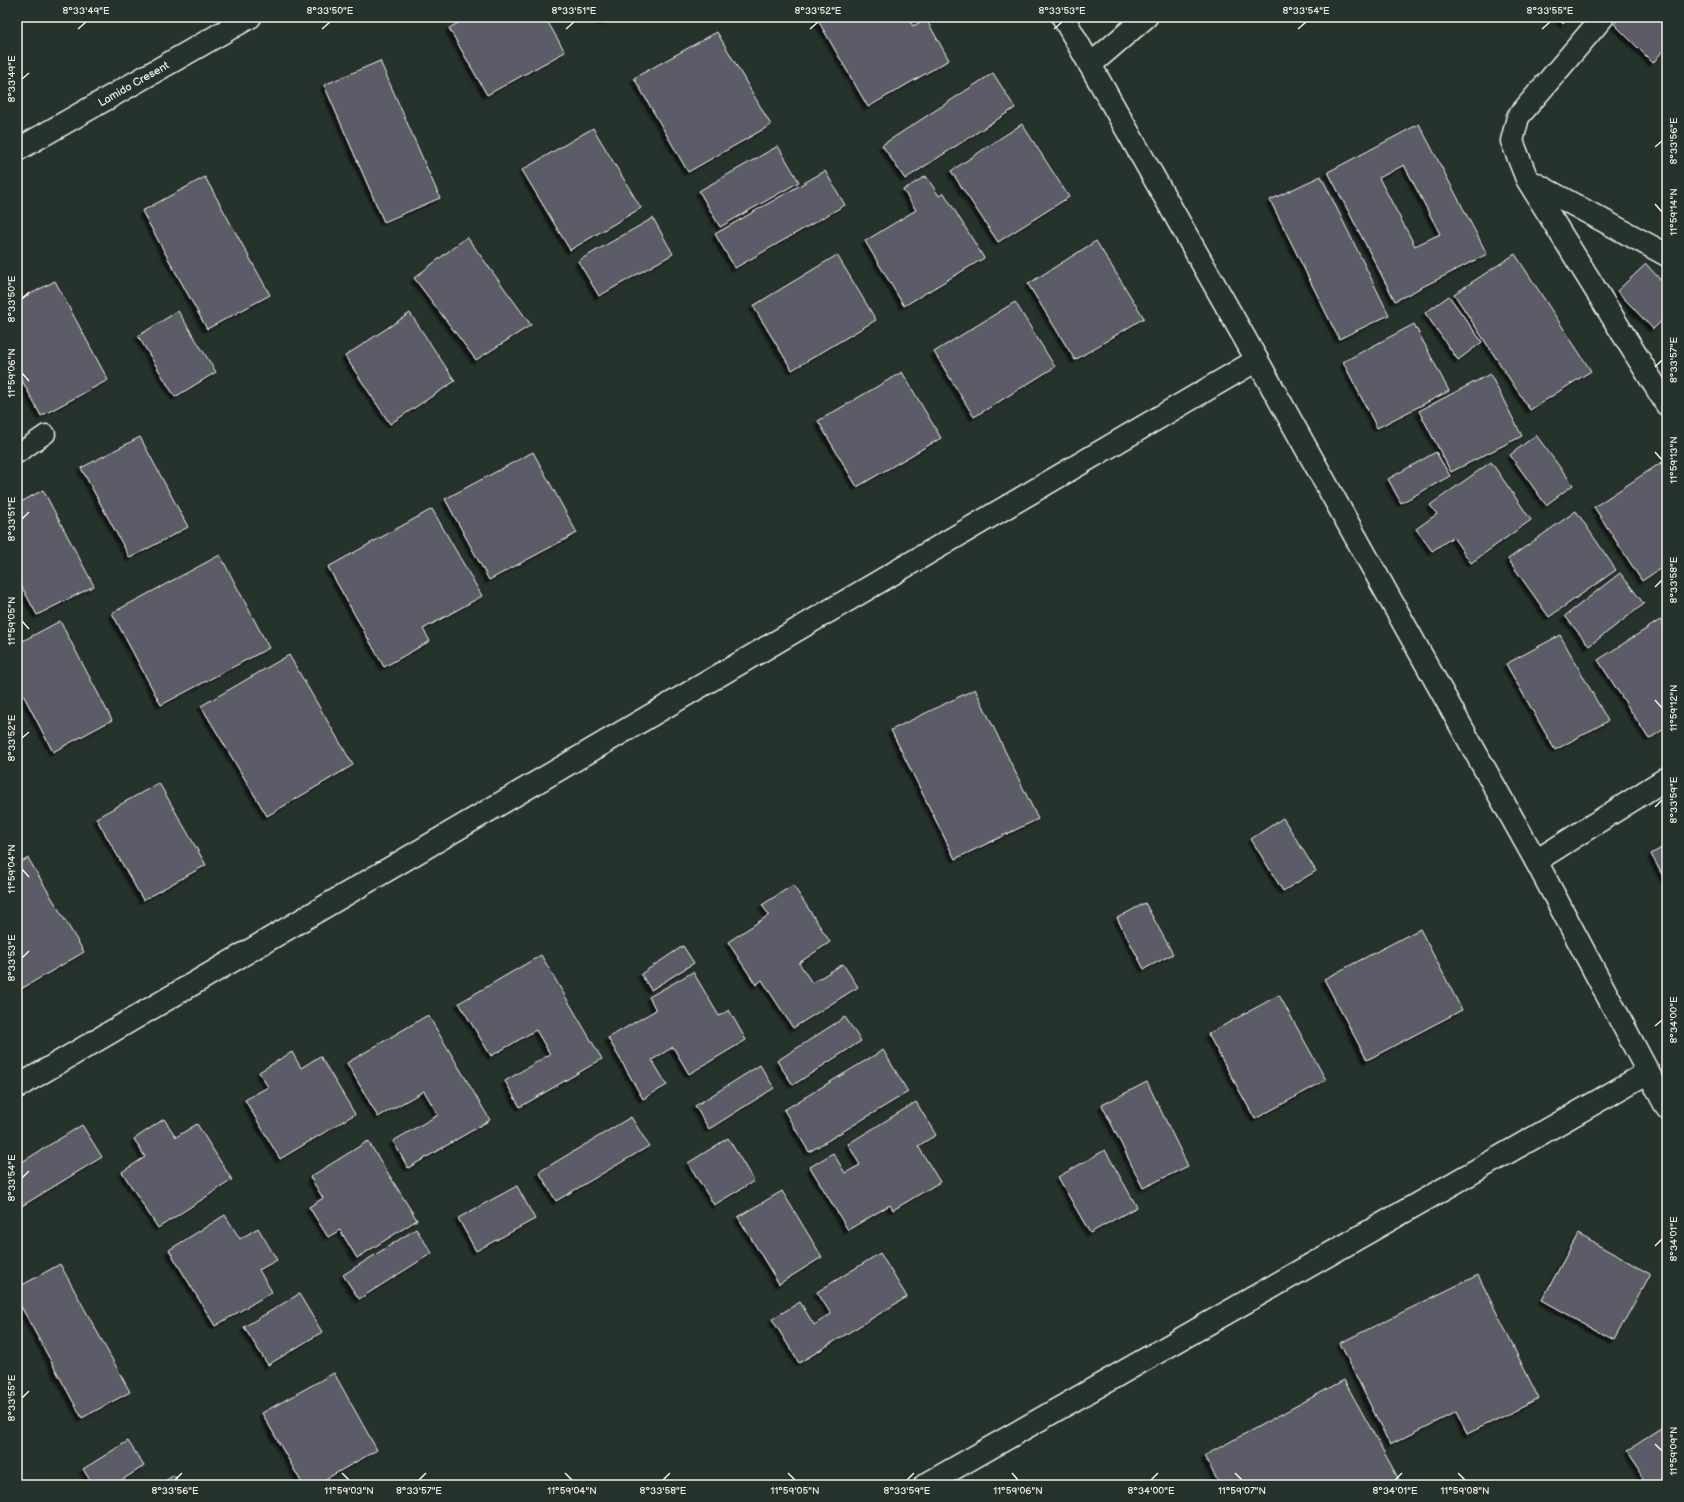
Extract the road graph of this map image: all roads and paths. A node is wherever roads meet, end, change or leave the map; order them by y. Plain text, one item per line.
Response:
1 (1063, 17) edge
2 (1146, 17) edge
3 (1603, 17) edge
4 (237, 20) edge
5 (1090, 65) junction
6 (17, 150) edge
7 (1527, 179) junction
8 (1667, 255) edge
9 (1257, 360) junction
10 (1667, 405) edge
11 (46, 434) dead end
12 (17, 454) edge
13 (1667, 778) edge
14 (1536, 861) junction
15 (1647, 1073) junction
16 (17, 1087) edge
17 (1667, 1108) edge
18 (925, 1485) edge

1 - 5 street
2 - 5 street
3 - 7 street
4 - 6 street, Lamido Cresent
5 - 9 street
7 - 8 street
7 - 10 street
9 - 14 street
9 - 16 street
11 - 12 lane
13 - 14 street
14 - 15 street
15 - 17 street
15 - 18 street

